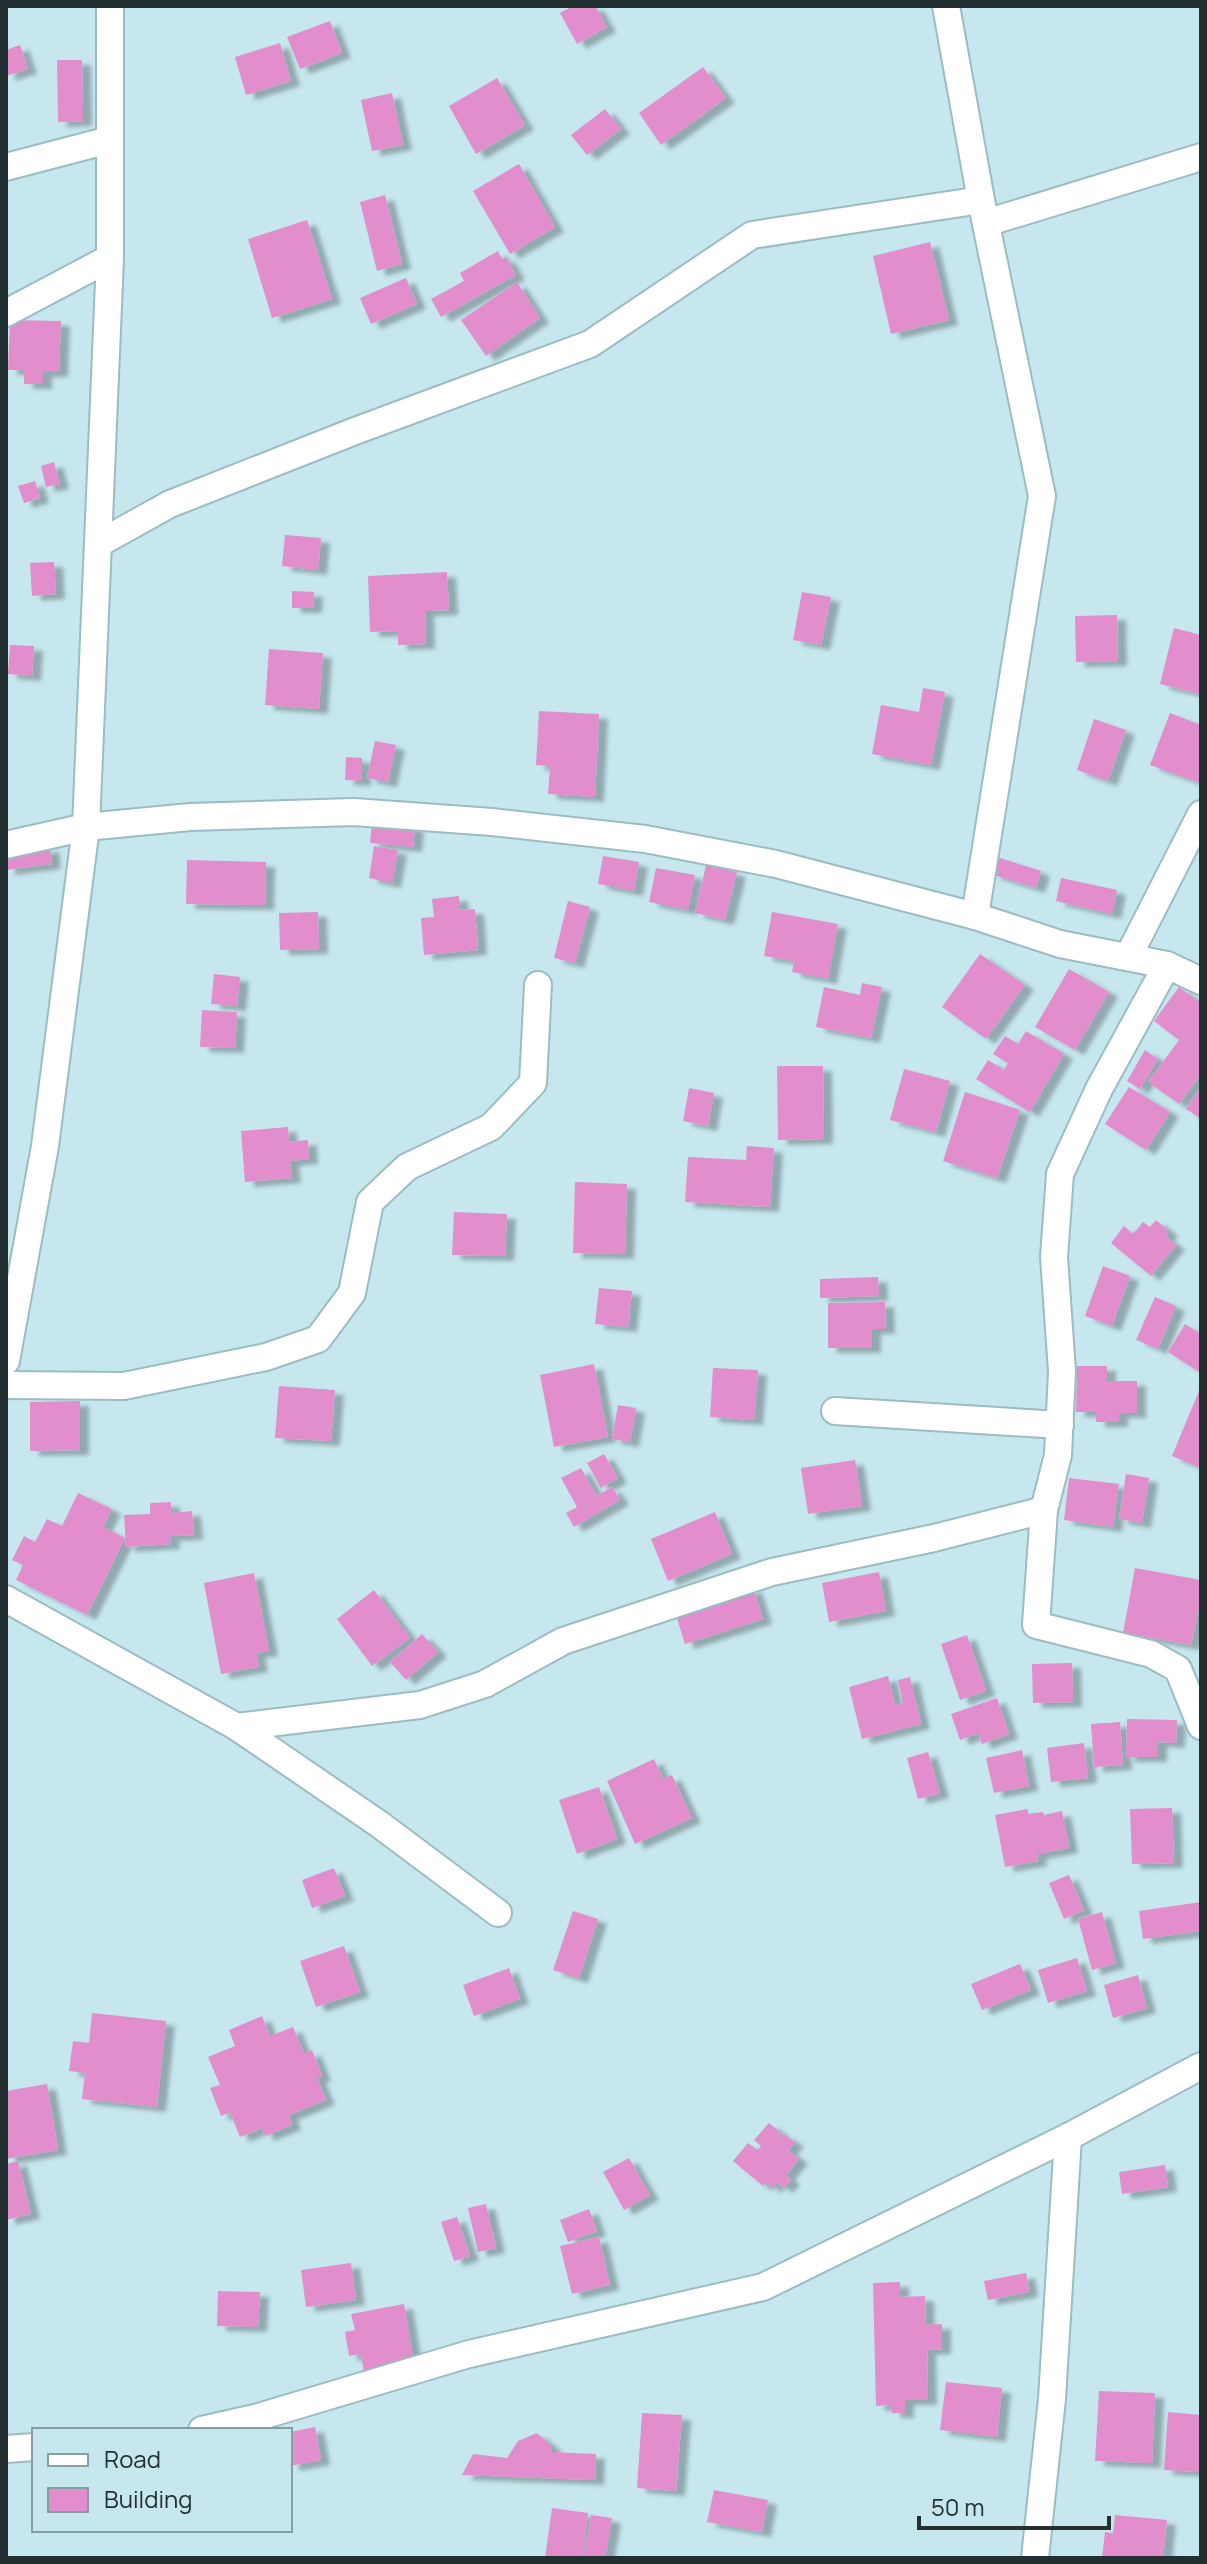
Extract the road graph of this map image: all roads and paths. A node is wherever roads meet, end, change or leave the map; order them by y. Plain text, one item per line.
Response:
1 (110, 6) edge
2 (946, 6) edge
3 (109, 140) junction
4 (1201, 157) edge
5 (6, 167) edge
6 (984, 211) junction
7 (110, 258) junction
8 (6, 313) edge
9 (98, 544) junction
10 (1201, 814) edge
11 (86, 827) junction
12 (6, 845) edge
13 (975, 916) junction
14 (1128, 957) junction
15 (1167, 965) junction
16 (1201, 981) edge
17 (538, 985) dead end
18 (6, 1361) edge
19 (6, 1385) edge
20 (835, 1411) dead end
21 (1060, 1425) junction
22 (1044, 1510) junction
23 (6, 1599) edge
24 (1201, 1726) edge
25 (237, 1727) junction
26 (498, 1913) dead end
27 (1201, 2066) edge
28 (1068, 2137) junction
29 (211, 2428) edge
30 (32, 2447) edge
31 (6, 2449) edge
32 (1035, 2558) edge

1 - 3 street
2 - 6 street
3 - 5 street
3 - 7 street
4 - 6 street
6 - 9 street
6 - 13 street
7 - 8 street
7 - 9 street
9 - 11 street
10 - 14 street
11 - 12 street
11 - 13 street
11 - 18 street
13 - 14 street
14 - 15 street
15 - 16 street
15 - 21 street
17 - 19 street
20 - 21 street
21 - 22 street
22 - 24 street
22 - 25 street
23 - 25 street
25 - 26 street
27 - 28 street
28 - 29 street
28 - 32 street
30 - 31 street

